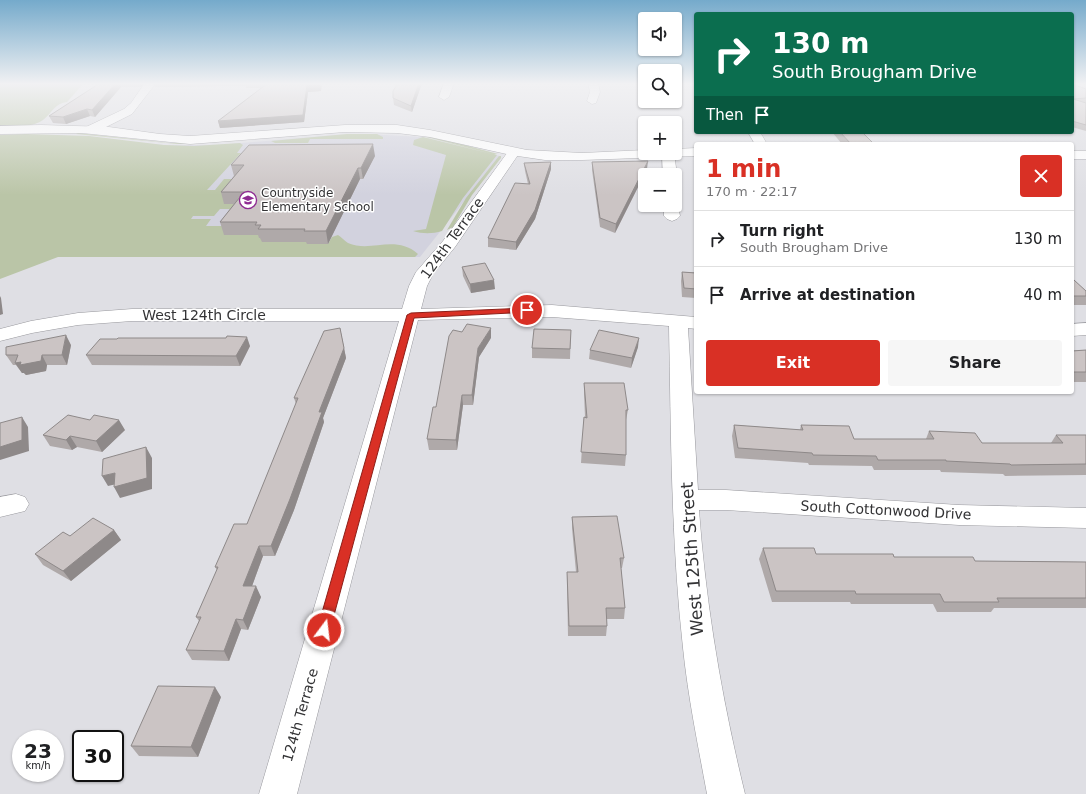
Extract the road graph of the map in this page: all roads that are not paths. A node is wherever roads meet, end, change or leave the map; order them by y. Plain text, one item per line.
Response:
1 (110, 120) edge
2 (0, 130) edge
3 (90, 130) junction
4 (514, 152) junction
5 (694, 152) edge
6 (682, 153) edge
7 (638, 154) edge
8 (1074, 155) edge
9 (1086, 155) edge
10 (411, 315) junction
11 (687, 322) edge
12 (1086, 329) edge
13 (1074, 330) edge
14 (0, 335) edge
15 (687, 500) junction
16 (1086, 518) edge
17 (278, 794) edge
18 (726, 794) edge

1 - 3 street
2 - 3 street
3 - 4 street
4 - 7 street
4 - 10 street, 124th Terrace
5 - 6 street
8 - 9 street
10 - 11 street, West 124th Circle
10 - 14 street, West 124th Circle
10 - 17 street, 124th Terrace
11 - 15 street, West 125th Street
12 - 13 street
15 - 16 street, South Cottonwood Drive
15 - 18 street, West 125th Street

